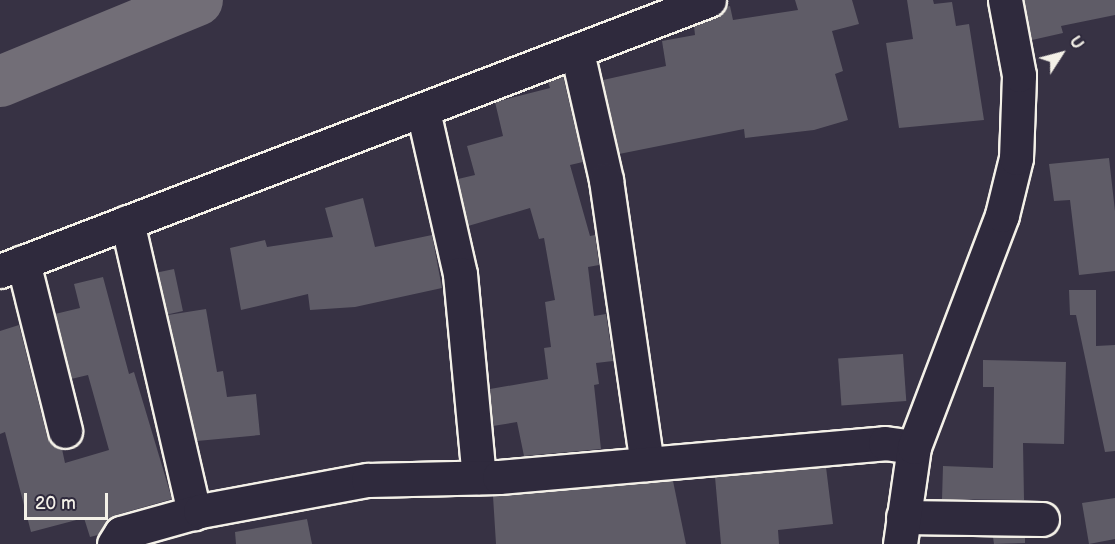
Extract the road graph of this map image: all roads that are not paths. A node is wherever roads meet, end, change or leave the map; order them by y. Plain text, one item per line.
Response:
1 (709, 0) edge
2 (1005, 0) edge
3 (577, 52) junction
4 (423, 111) junction
5 (127, 222) junction
6 (11, 267) edge
7 (65, 431) dead end
8 (914, 447) junction
9 (647, 464) junction
10 (479, 477) junction
11 (194, 513) junction
12 (1042, 519) dead end
13 (902, 531) edge
14 (114, 544) edge

1 - 3 street
2 - 8 street
3 - 4 street
3 - 9 street
4 - 5 street
4 - 10 street
5 - 6 street
5 - 11 street
6 - 7 street
8 - 9 street
8 - 13 street
9 - 10 street
10 - 11 street
11 - 14 street
12 - 13 street

